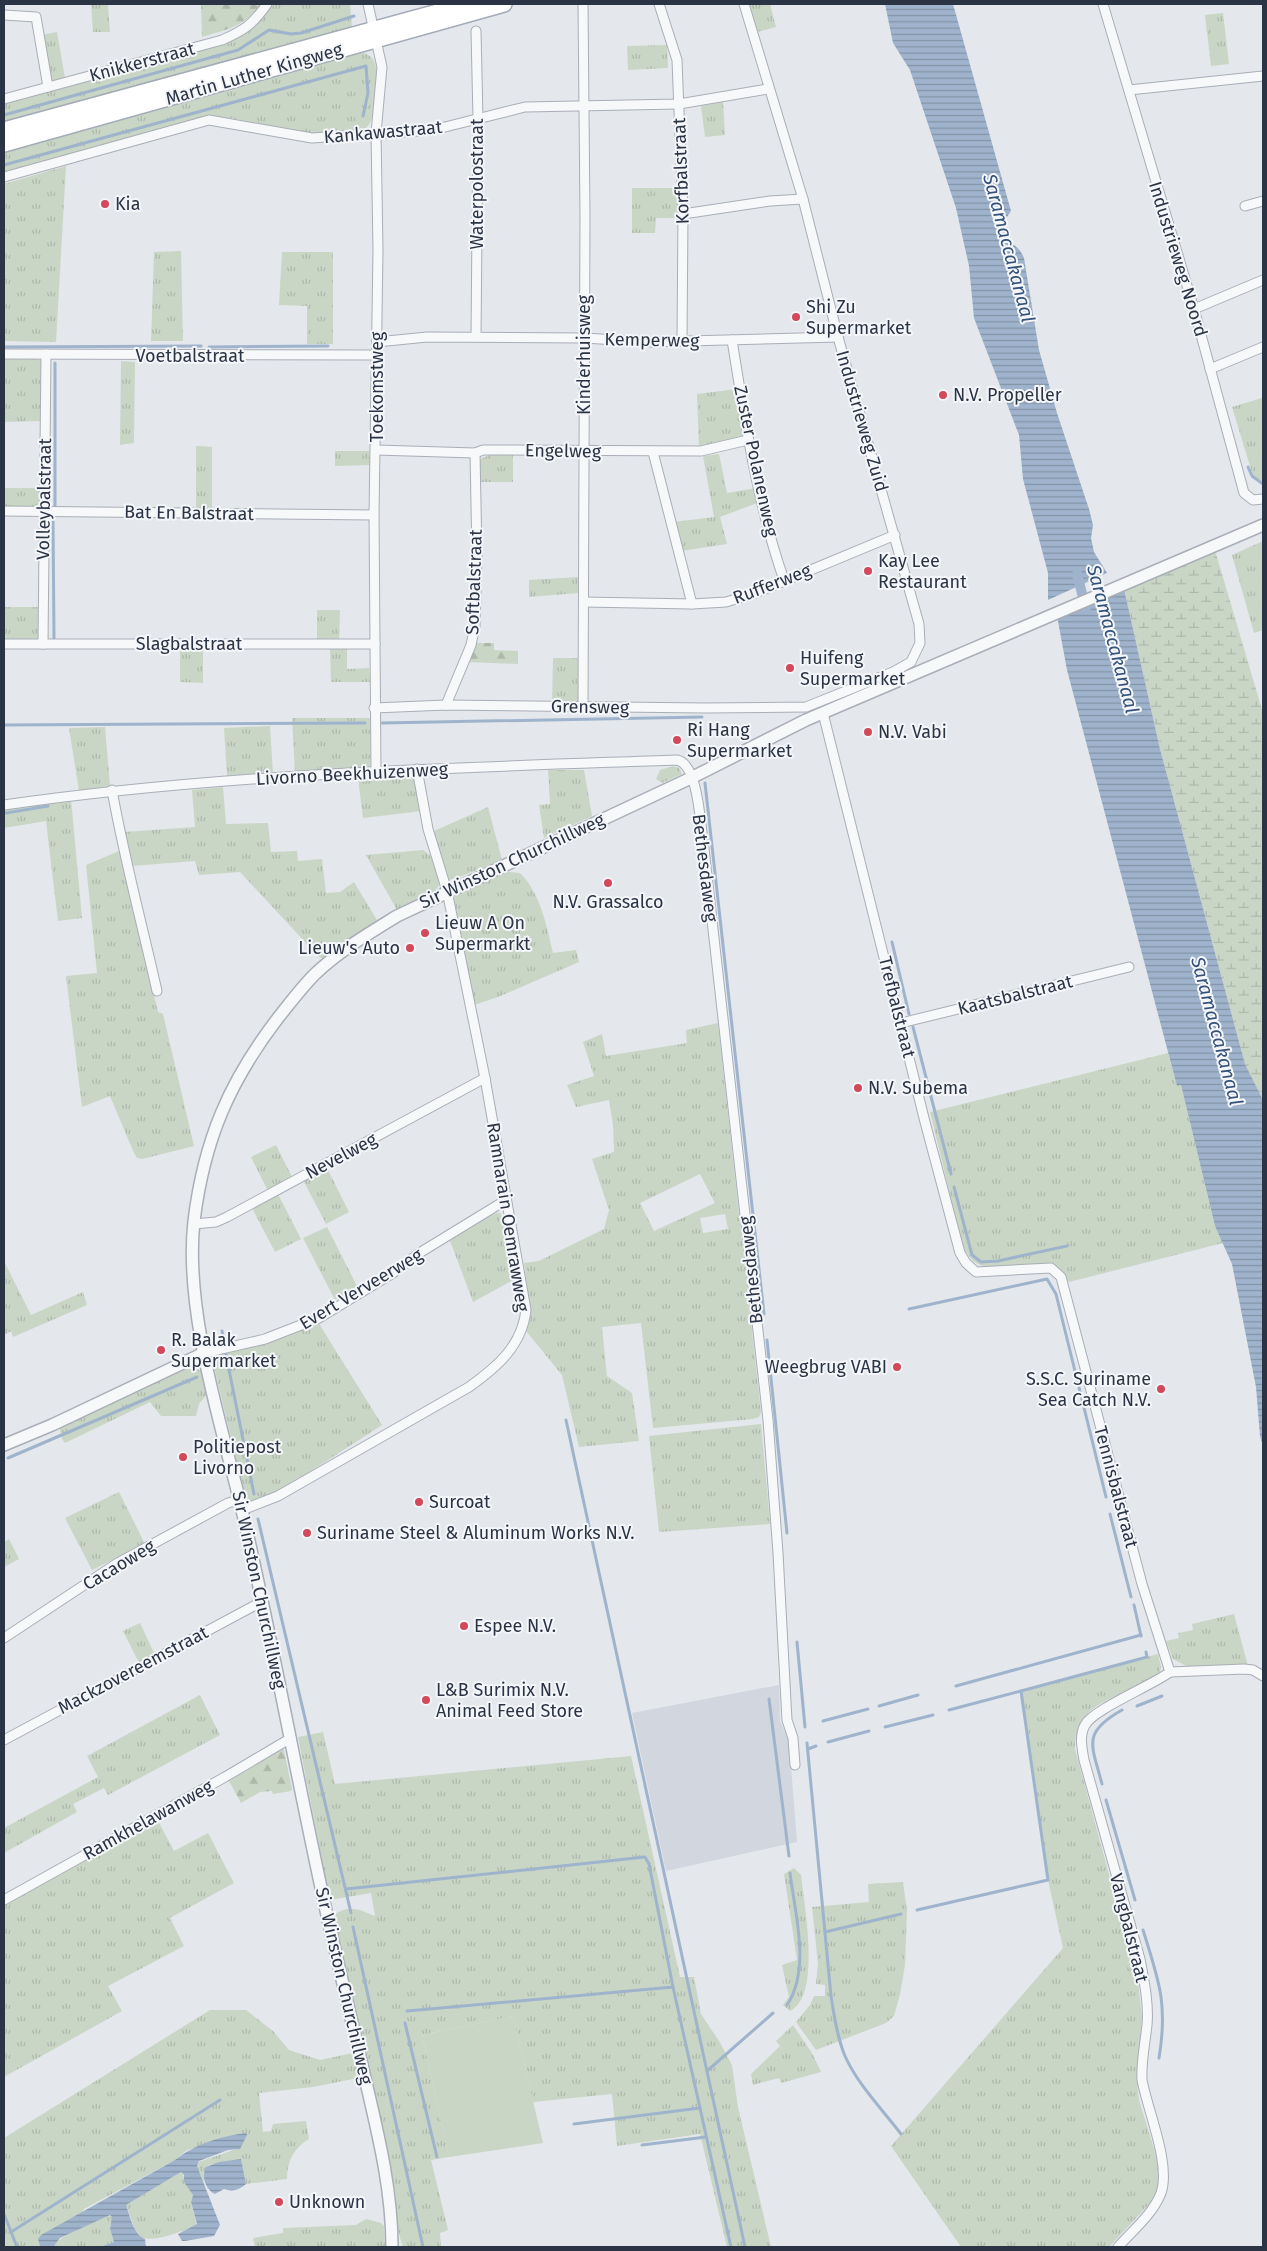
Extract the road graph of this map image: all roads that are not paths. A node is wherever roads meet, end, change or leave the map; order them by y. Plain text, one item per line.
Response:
1 (267, 4) edge
2 (368, 4) edge
3 (468, 4) edge
4 (504, 4) edge
5 (583, 4) edge
6 (659, 4) edge
7 (744, 4) edge
8 (1103, 4) edge
9 (4, 15) edge
10 (476, 31) dead end
11 (376, 34) junction
12 (1263, 76) edge
13 (48, 87) junction
14 (768, 88) junction
15 (1129, 90) junction
16 (4, 99) edge
17 (679, 104) junction
18 (584, 105) junction
19 (478, 119) junction
20 (4, 130) edge
21 (376, 133) junction
22 (4, 144) edge
23 (4, 177) edge
24 (803, 199) junction
25 (1263, 202) edge
26 (1244, 206) dead end
27 (683, 214) junction
28 (1263, 280) edge
29 (1194, 309) junction
30 (838, 336) junction
31 (476, 337) junction
32 (584, 338) junction
33 (732, 340) junction
34 (682, 341) junction
35 (377, 342) junction
36 (1263, 347) edge
37 (4, 354) edge
38 (46, 354) junction
39 (376, 355) junction
40 (1210, 369) junction
41 (748, 440) junction
42 (376, 450) junction
43 (585, 451) junction
44 (653, 452) junction
45 (475, 453) junction
46 (1263, 499) edge
47 (4, 511) edge
48 (43, 511) junction
49 (374, 515) junction
50 (1263, 525) edge
51 (895, 535) junction
52 (784, 580) junction
53 (584, 602) junction
54 (692, 604) junction
55 (4, 644) edge
56 (43, 644) junction
57 (375, 644) junction
58 (446, 705) junction
59 (583, 707) junction
60 (806, 707) junction
61 (827, 707) junction
62 (374, 708) junction
63 (806, 720) junction
64 (417, 769) junction
65 (376, 771) junction
66 (693, 777) junction
67 (112, 790) junction
68 (4, 805) edge
69 (447, 891) junction
70 (1128, 967) dead end
71 (157, 992) dead end
72 (901, 1023) junction
73 (485, 1078) junction
74 (506, 1200) junction
75 (194, 1224) junction
76 (1058, 1273) joint
77 (204, 1354) junction
78 (4, 1445) edge
79 (240, 1505) junction
80 (263, 1601) junction
81 (4, 1638) edge
82 (1170, 1672) junction
83 (1263, 1676) edge
84 (291, 1738) junction
85 (4, 1740) edge
86 (795, 1765) dead end
87 (4, 1900) edge
88 (392, 2246) edge
89 (1118, 2247) edge

1 - 13 street, Knikkerstraat
2 - 11 street, Toekomstweg
3 - 11 main road, Martin Luther Kingweg
4 - 11 main road, Martin Luther Kingweg
5 - 18 street, Kinderhuisweg
6 - 17 street, Korfbalstraat
7 - 14 street, Industrieweg Zuid
8 - 15 street, Industrieweg Noord
9 - 13 street
10 - 19 street, Waterpolostraat
11 - 20 main road, Martin Luther Kingweg
11 - 21 street, Toekomstweg
11 - 22 main road, Martin Luther Kingweg
12 - 15 street
13 - 16 street, Knikkerstraat
14 - 17 street, Kankawastraat
14 - 24 street, Industrieweg Zuid
15 - 29 street, Industrieweg Noord
17 - 18 street, Kankawastraat
17 - 27 street, Korfbalstraat
18 - 19 street, Kankawastraat
18 - 32 street, Kinderhuisweg
19 - 21 street, Kankawastraat
19 - 31 street, Waterpolostraat
21 - 23 street, Kankawastraat
21 - 35 street, Toekomstweg
24 - 27 street
24 - 30 street, Industrieweg Zuid
25 - 26 street
27 - 34 street, Korfbalstraat
28 - 29 street
29 - 40 street, Industrieweg Noord
30 - 33 street, Kemperweg
30 - 51 street, Industrieweg Zuid
31 - 32 street, Kemperweg
31 - 35 street, Kemperweg
32 - 34 street, Kemperweg
32 - 43 street, Kinderhuisweg
33 - 34 street, Kemperweg
33 - 41 street, Zuster Polanenweg
35 - 39 street, Toekomstweg
36 - 40 street
37 - 38 street, Voetbalstraat
38 - 39 street, Voetbalstraat
38 - 48 street, Volleybalstraat
39 - 42 street, Toekomstweg
40 - 46 street, Industrieweg Noord
41 - 44 street, Engelweg
41 - 52 street, Zuster Polanenweg
42 - 45 street, Engelweg
42 - 49 street, Toekomstweg
43 - 44 street, Engelweg
43 - 45 street, Engelweg
43 - 53 street, Kinderhuisweg
44 - 54 street
45 - 58 street, Softbalstraat
47 - 48 street, Bat En Balstraat
48 - 49 street, Bat En Balstraat
48 - 56 street, Volleybalstraat
49 - 57 street, Toekomstweg
50 - 61 street, Sir Winston Churchillweg
51 - 52 street, Rufferweg
51 - 61 street, Industrieweg Zuid
52 - 54 street, Rufferweg
53 - 54 street, Rufferweg
53 - 59 street, Kinderhuisweg
55 - 56 street, Slagbalstraat
56 - 57 street, Slagbalstraat
57 - 62 street, Toekomstweg
58 - 59 street, Grensweg
58 - 62 street, Grensweg
59 - 60 street, Grensweg
60 - 61 street, Grensweg
60 - 63 street
61 - 63 street, Sir Winston Churchillweg
61 - 72 street, Trefbalstraat
62 - 65 street, Toekomstweg
63 - 66 street, Sir Winston Churchillweg
64 - 65 street, Livorno Beekhuizenweg
64 - 66 street, Livorno Beekhuizenweg
64 - 69 street, Ramnarain Oemrawweg
65 - 67 street, Livorno Beekhuizenweg
66 - 69 street, Sir Winston Churchillweg
66 - 86 street, Bethesdaweg
67 - 68 street, Livorno Beekhuizenweg
67 - 71 street
69 - 73 street, Ramnarain Oemrawweg
69 - 75 street, Sir Winston Churchillweg
70 - 72 street, Kaatsbalstraat
72 - 76 street, Trefbalstraat
73 - 74 street, Ramnarain Oemrawweg
73 - 75 street, Nevelweg
74 - 77 street, Evert Verveerweg
74 - 79 street, Ramnarain Oemrawweg
75 - 77 street, Sir Winston Churchillweg
76 - 82 street, Tennisbalstraat
77 - 78 street
77 - 79 street, Sir Winston Churchillweg
79 - 80 street, Sir Winston Churchillweg
79 - 81 street, Cacaoweg
80 - 84 street, Sir Winston Churchillweg
80 - 85 street, Mackzovereemstraat
82 - 83 street
82 - 89 street, Vangbalstraat
84 - 87 street, Ramkhelawanweg
84 - 88 street, Sir Winston Churchillweg

